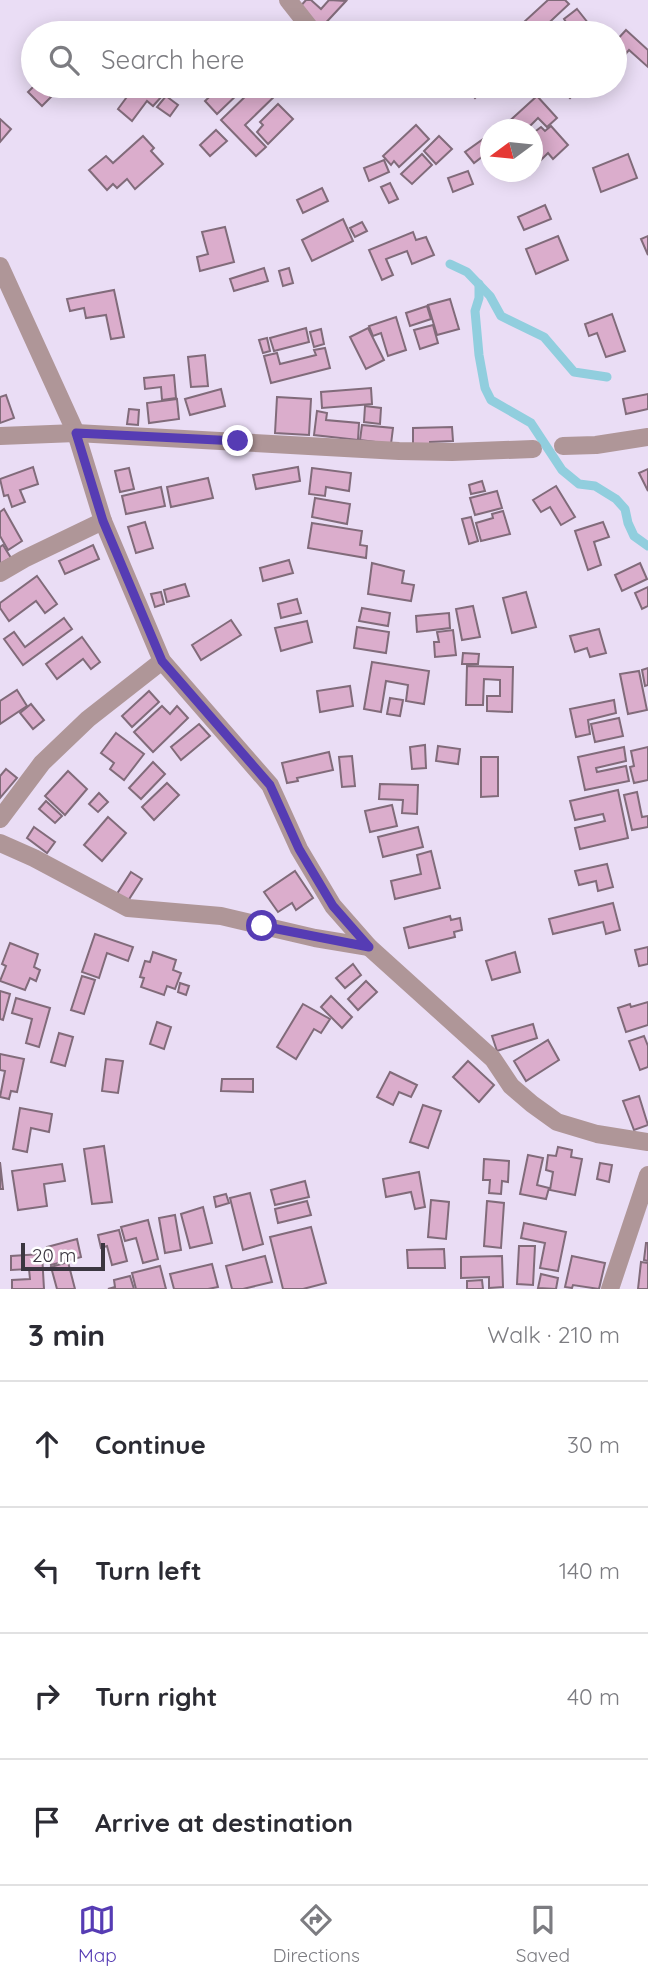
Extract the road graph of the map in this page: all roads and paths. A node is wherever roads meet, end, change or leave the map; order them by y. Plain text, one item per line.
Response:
1 (288, 0) edge
2 (305, 21) edge
3 (0, 266) edge
4 (76, 433) junction
5 (0, 436) edge
6 (648, 437) edge
7 (563, 446) dead end
8 (533, 449) dead end
9 (103, 521) junction
10 (0, 573) edge
11 (162, 661) junction
12 (0, 819) edge
13 (0, 844) edge
14 (369, 947) junction
15 (648, 1142) edge
16 (648, 1175) edge
17 (610, 1289) edge

1 - 2 street
3 - 4 street
4 - 5 street
4 - 8 street
4 - 9 street
6 - 7 street
9 - 10 street
9 - 11 street
11 - 12 street
11 - 14 street
13 - 14 street
14 - 15 street
16 - 17 street

